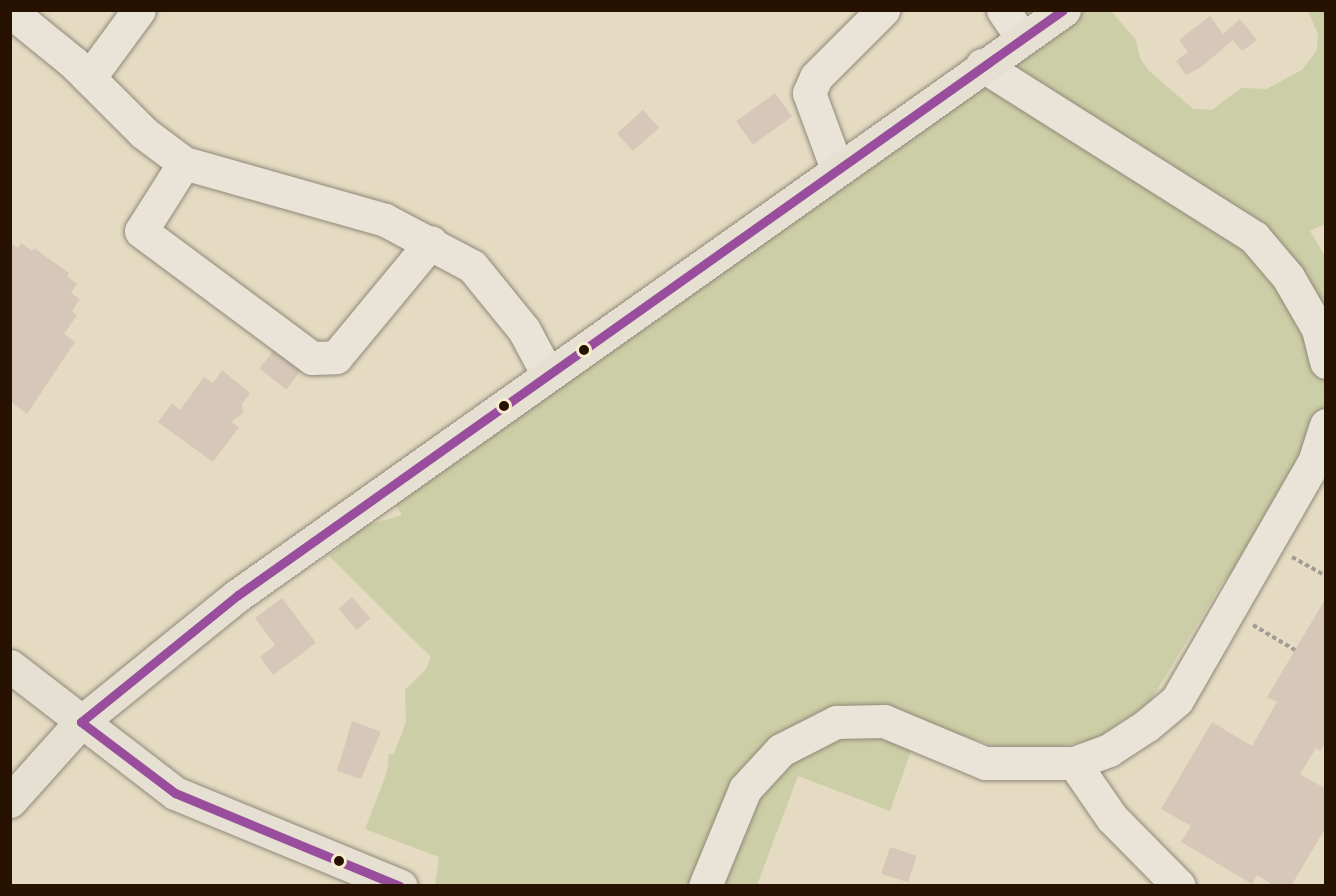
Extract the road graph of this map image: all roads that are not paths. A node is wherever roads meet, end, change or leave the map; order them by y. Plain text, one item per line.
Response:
1 (139, 10) edge
2 (883, 10) edge
3 (1003, 10) edge
4 (1064, 10) edge
5 (10, 11) edge
6 (1022, 38) junction
7 (982, 65) junction
8 (89, 78) junction
9 (184, 163) junction
10 (837, 169) junction
11 (431, 242) junction
12 (1322, 328) edge
13 (1326, 362) edge
14 (547, 373) junction
15 (1326, 425) edge
16 (10, 666) edge
17 (81, 722) junction
18 (1074, 763) junction
19 (10, 801) edge
20 (401, 885) edge
21 (705, 885) edge
22 (1179, 885) edge

1 - 8 lane
2 - 10 lane
3 - 6 lane
4 - 6 main road
5 - 8 lane
6 - 7 main road
7 - 10 main road
7 - 12 lane
8 - 9 lane
9 - 11 lane
9 - 11 lane
10 - 14 main road
11 - 14 lane
12 - 13 lane
14 - 17 main road
15 - 18 lane
16 - 17 main road
17 - 19 main road
17 - 20 main road
18 - 21 lane
18 - 22 lane

